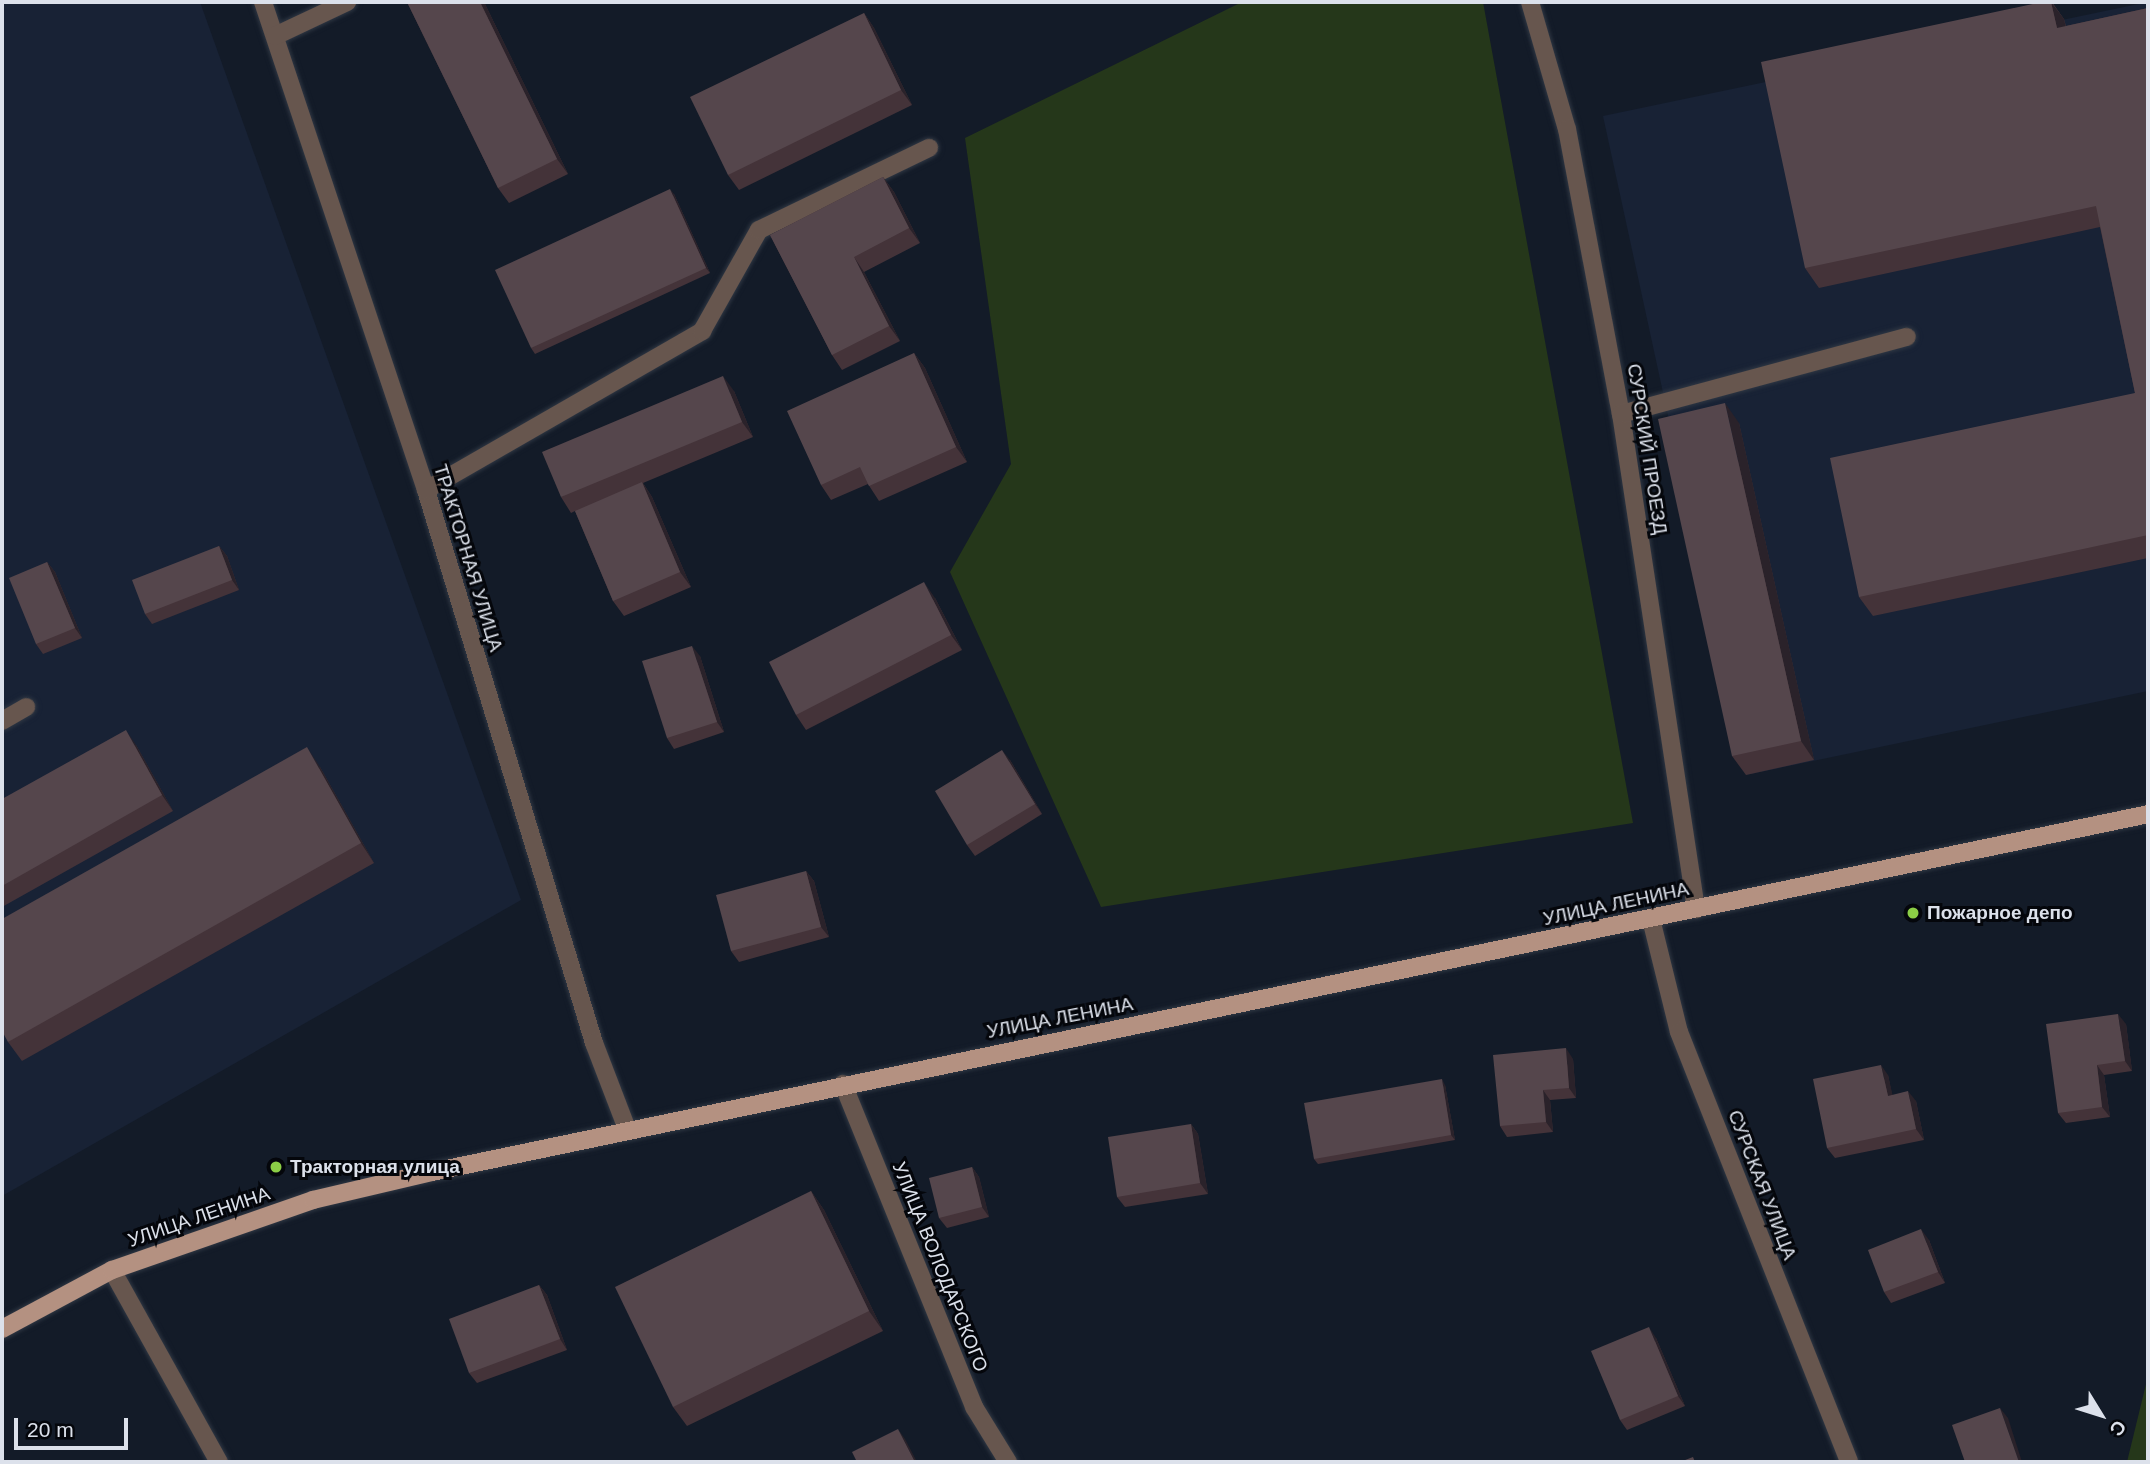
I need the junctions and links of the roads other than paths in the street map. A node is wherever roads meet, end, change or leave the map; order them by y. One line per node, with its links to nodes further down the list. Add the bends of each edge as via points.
1 (263, 2): 4 (street, ТРАКТОРНАЯ УЛИЦА)
2 (347, 2): 4 (street)
3 (1530, 2): 7 (street, СУРСКИЙ ПРОЕЗД, via 1567,129)
4 (275, 36): 8 (street, ТРАКТОРНАЯ УЛИЦА)
5 (929, 148): 8 (street, via 760,230 702,331)
6 (1907, 337): 7 (street)
7 (1621, 414): 12 (street, СУРСКИЙ ПРОЕЗД)
8 (426, 490): 15 (street, ТРАКТОРНАЯ УЛИЦА, via 594,1043)
9 (26, 707): 10 (street)
10 (2, 721)
11 (2148, 814): 12 (main road, УЛИЦА ЛЕНИНА)
12 (1696, 909): 13 (main road, УЛИЦА ЛЕНИНА)
13 (1651, 919): 14 (main road, УЛИЦА ЛЕНИНА); 20 (street, СУРСКАЯ УЛИЦА, via 1679,1032)
14 (843, 1084): 15 (main road, УЛИЦА ЛЕНИНА); 19 (street, УЛИЦА ВОЛОДАРСКОГО, via 974,1407)
15 (626, 1129): 16 (main road, УЛИЦА ЛЕНИНА, via 313,1200)
16 (112, 1270): 17 (main road, УЛИЦА ЛЕНИНА); 18 (street)
17 (2, 1329)
18 (219, 1462)
19 (1008, 1462)
20 (1849, 1462)

